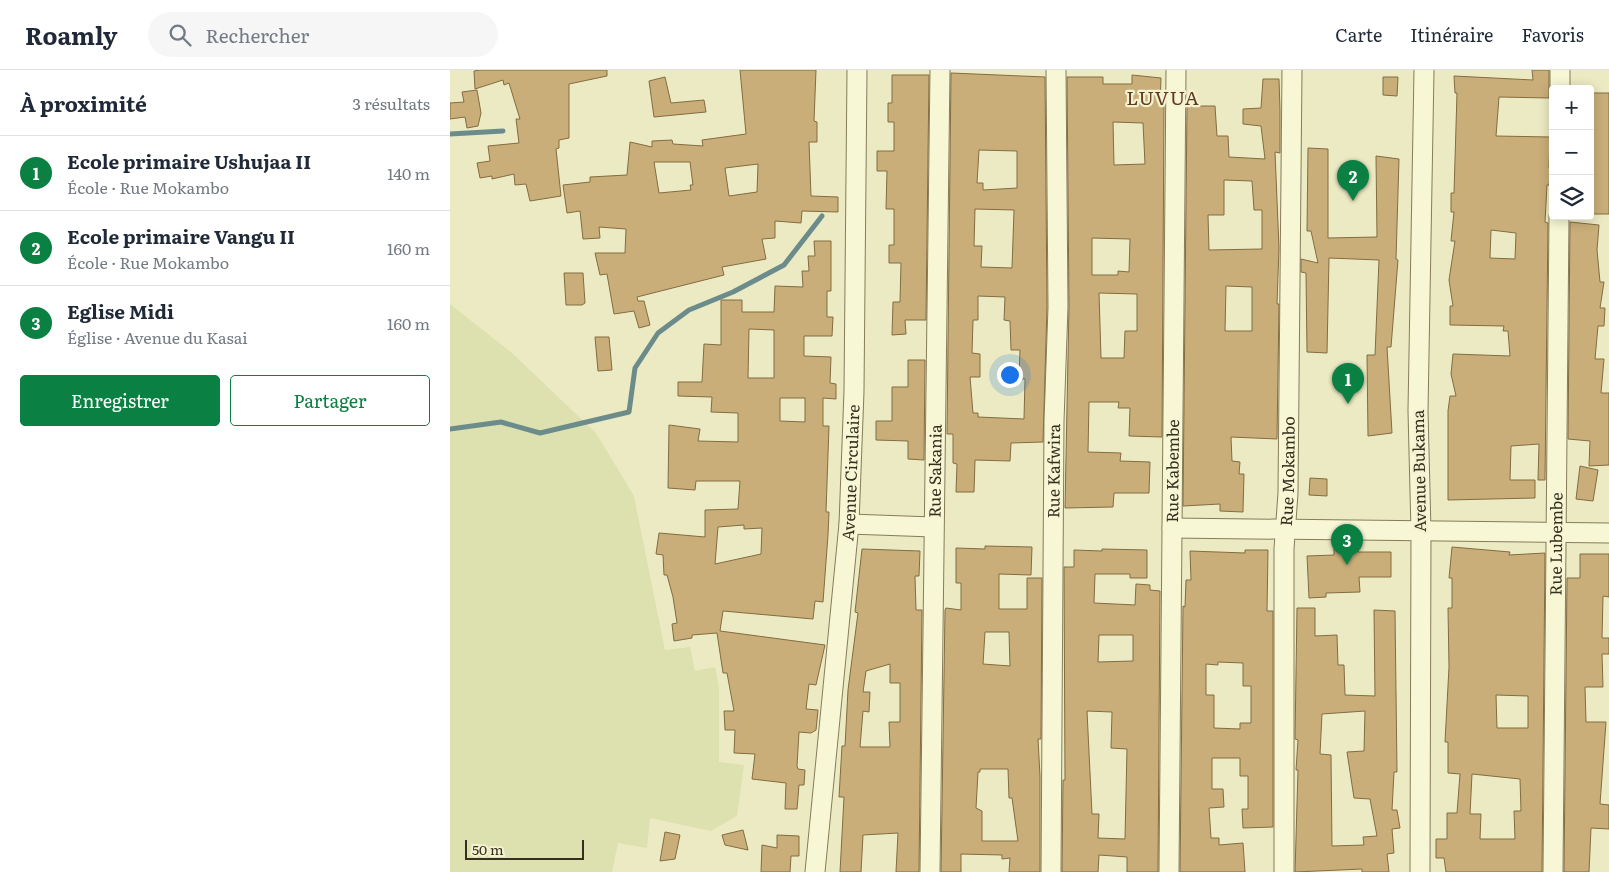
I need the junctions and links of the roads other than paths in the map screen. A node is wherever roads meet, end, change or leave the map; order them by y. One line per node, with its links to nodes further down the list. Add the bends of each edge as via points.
1 (857, 70): 10 (street, Avenue Circulaire, via 854,391)
2 (940, 70): 11 (street, Rue Sakania)
3 (1056, 70): 19 (street, Rue Kafwira, via 1058,307 1054,421)
4 (1176, 70): 12 (street, Rue Kabembe)
5 (1292, 70): 13 (street, Rue Mokambo)
6 (1424, 70): 14 (street, Avenue Bukama, via 1418,411)
7 (1560, 70): 8 (street)
8 (1560, 85)
9 (1559, 220): 15 (street, Rue Lubembe)
10 (849, 524): 11 (street); 17 (street, Avenue Circulaire)
11 (934, 527): 18 (street, Rue Sakania)
12 (1172, 528): 13 (street); 20 (street, Rue Kabembe)
13 (1285, 529): 14 (street); 21 (street, Rue Mokambo)
14 (1421, 531): 15 (street); 22 (street, Avenue Bukama)
15 (1557, 533): 16 (street); 23 (street, Rue Lubembe)
16 (1609, 533)
17 (815, 872)
18 (930, 872)
19 (1051, 872)
20 (1169, 872)
21 (1284, 872)
22 (1420, 872)
23 (1553, 872)

